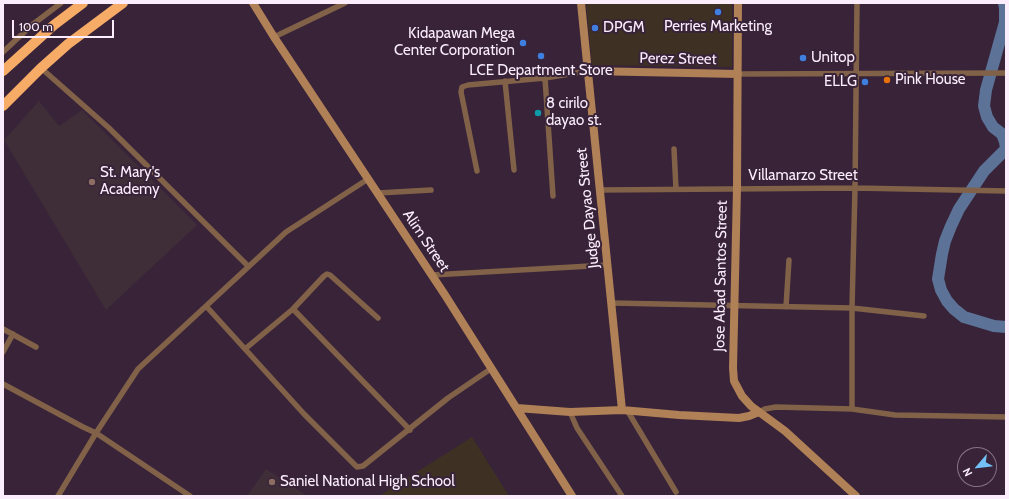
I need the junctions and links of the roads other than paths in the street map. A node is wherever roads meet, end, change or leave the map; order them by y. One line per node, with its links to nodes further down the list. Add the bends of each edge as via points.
1 (61, 3): 10 (street)
2 (83, 3): 12 (highway, via 54,25)
3 (122, 3): 11 (highway)
4 (254, 3): 9 (street, Alim Street)
5 (345, 3): 9 (street)
6 (581, 3): 13 (street, Judge Dayao Street)
7 (738, 3): 16 (street, Jose Abad Santos Street)
8 (857, 3): 14 (street)
9 (274, 37): 23 (street, Alim Street)
10 (3, 52)
11 (41, 68): 19 (highway); 34 (street, via 109,128)
12 (3, 71)
13 (588, 71): 16 (street, Perez Street); 17 (street, Perez Street); 28 (street, Judge Dayao Street)
14 (856, 73): 15 (street, Perez Street); 16 (street, Perez Street); 25 (street)
15 (1006, 73)
16 (738, 74): 24 (street, Jose Abad Santos Street)
17 (545, 78): 18 (street, Perez Street); 31 (street)
18 (505, 81): 21 (street); 22 (street, Perez Street, via 461,88)
19 (4, 104)
20 (674, 149): 26 (street)
21 (514, 170)
22 (477, 171)
23 (368, 179): 30 (street, Alim Street); 34 (street, via 286,232)
24 (737, 188): 25 (street, Villamarzo Street); 26 (street, Villamarzo Street); 38 (street, Jose Abad Santos Street)
25 (855, 188): 29 (street, Villamarzo Street); 40 (street)
26 (676, 189): 28 (street, Villamarzo Street)
27 (431, 190): 30 (street)
28 (600, 190): 33 (street, Judge Dayao Street)
29 (1006, 191)
30 (378, 193): 35 (street, Alim Street)
31 (553, 196)
32 (789, 260): 39 (street)
33 (608, 265): 35 (street); 36 (street, Judge Dayao Street)
34 (248, 266): 37 (street)
35 (432, 275): 49 (street, Alim Street)
36 (612, 303): 38 (street); 53 (street, Judge Dayao Street)
37 (206, 306): 47 (street); 58 (street, via 138,369)
38 (735, 306): 39 (street); 55 (street, Jose Abad Santos Street, via 734,381 742,396)
39 (786, 307): 40 (street)
40 (852, 308): 42 (street); 52 (street)
41 (293, 309): 43 (street, via 324,276 330,275); 47 (street); 57 (street)
42 (924, 316)
43 (378, 318)
44 (3, 329): 45 (street)
45 (13, 334): 46 (street); 48 (street)
46 (36, 347)
47 (245, 349): 57 (street, via 357,467 363,466)
48 (3, 352)
49 (492, 368): 51 (street, Alim Street); 57 (street, via 448,398)
50 (3, 384): 58 (street)
51 (517, 408): 54 (street); 62 (street, Alim Street)
52 (852, 409): 55 (street, via 776,407); 56 (street, via 895,415)
53 (624, 410): 54 (street); 55 (street, via 739,418); 59 (street)
54 (570, 412): 63 (street, via 580,432)
55 (759, 412): 64 (street, Jose Abad Santos Street, via 786,431)
56 (1006, 417)
57 (410, 430)
58 (96, 433): 60 (street); 61 (street)
59 (676, 492)
60 (58, 496)
61 (190, 496)
62 (572, 496)
63 (622, 496)
64 (856, 496)

